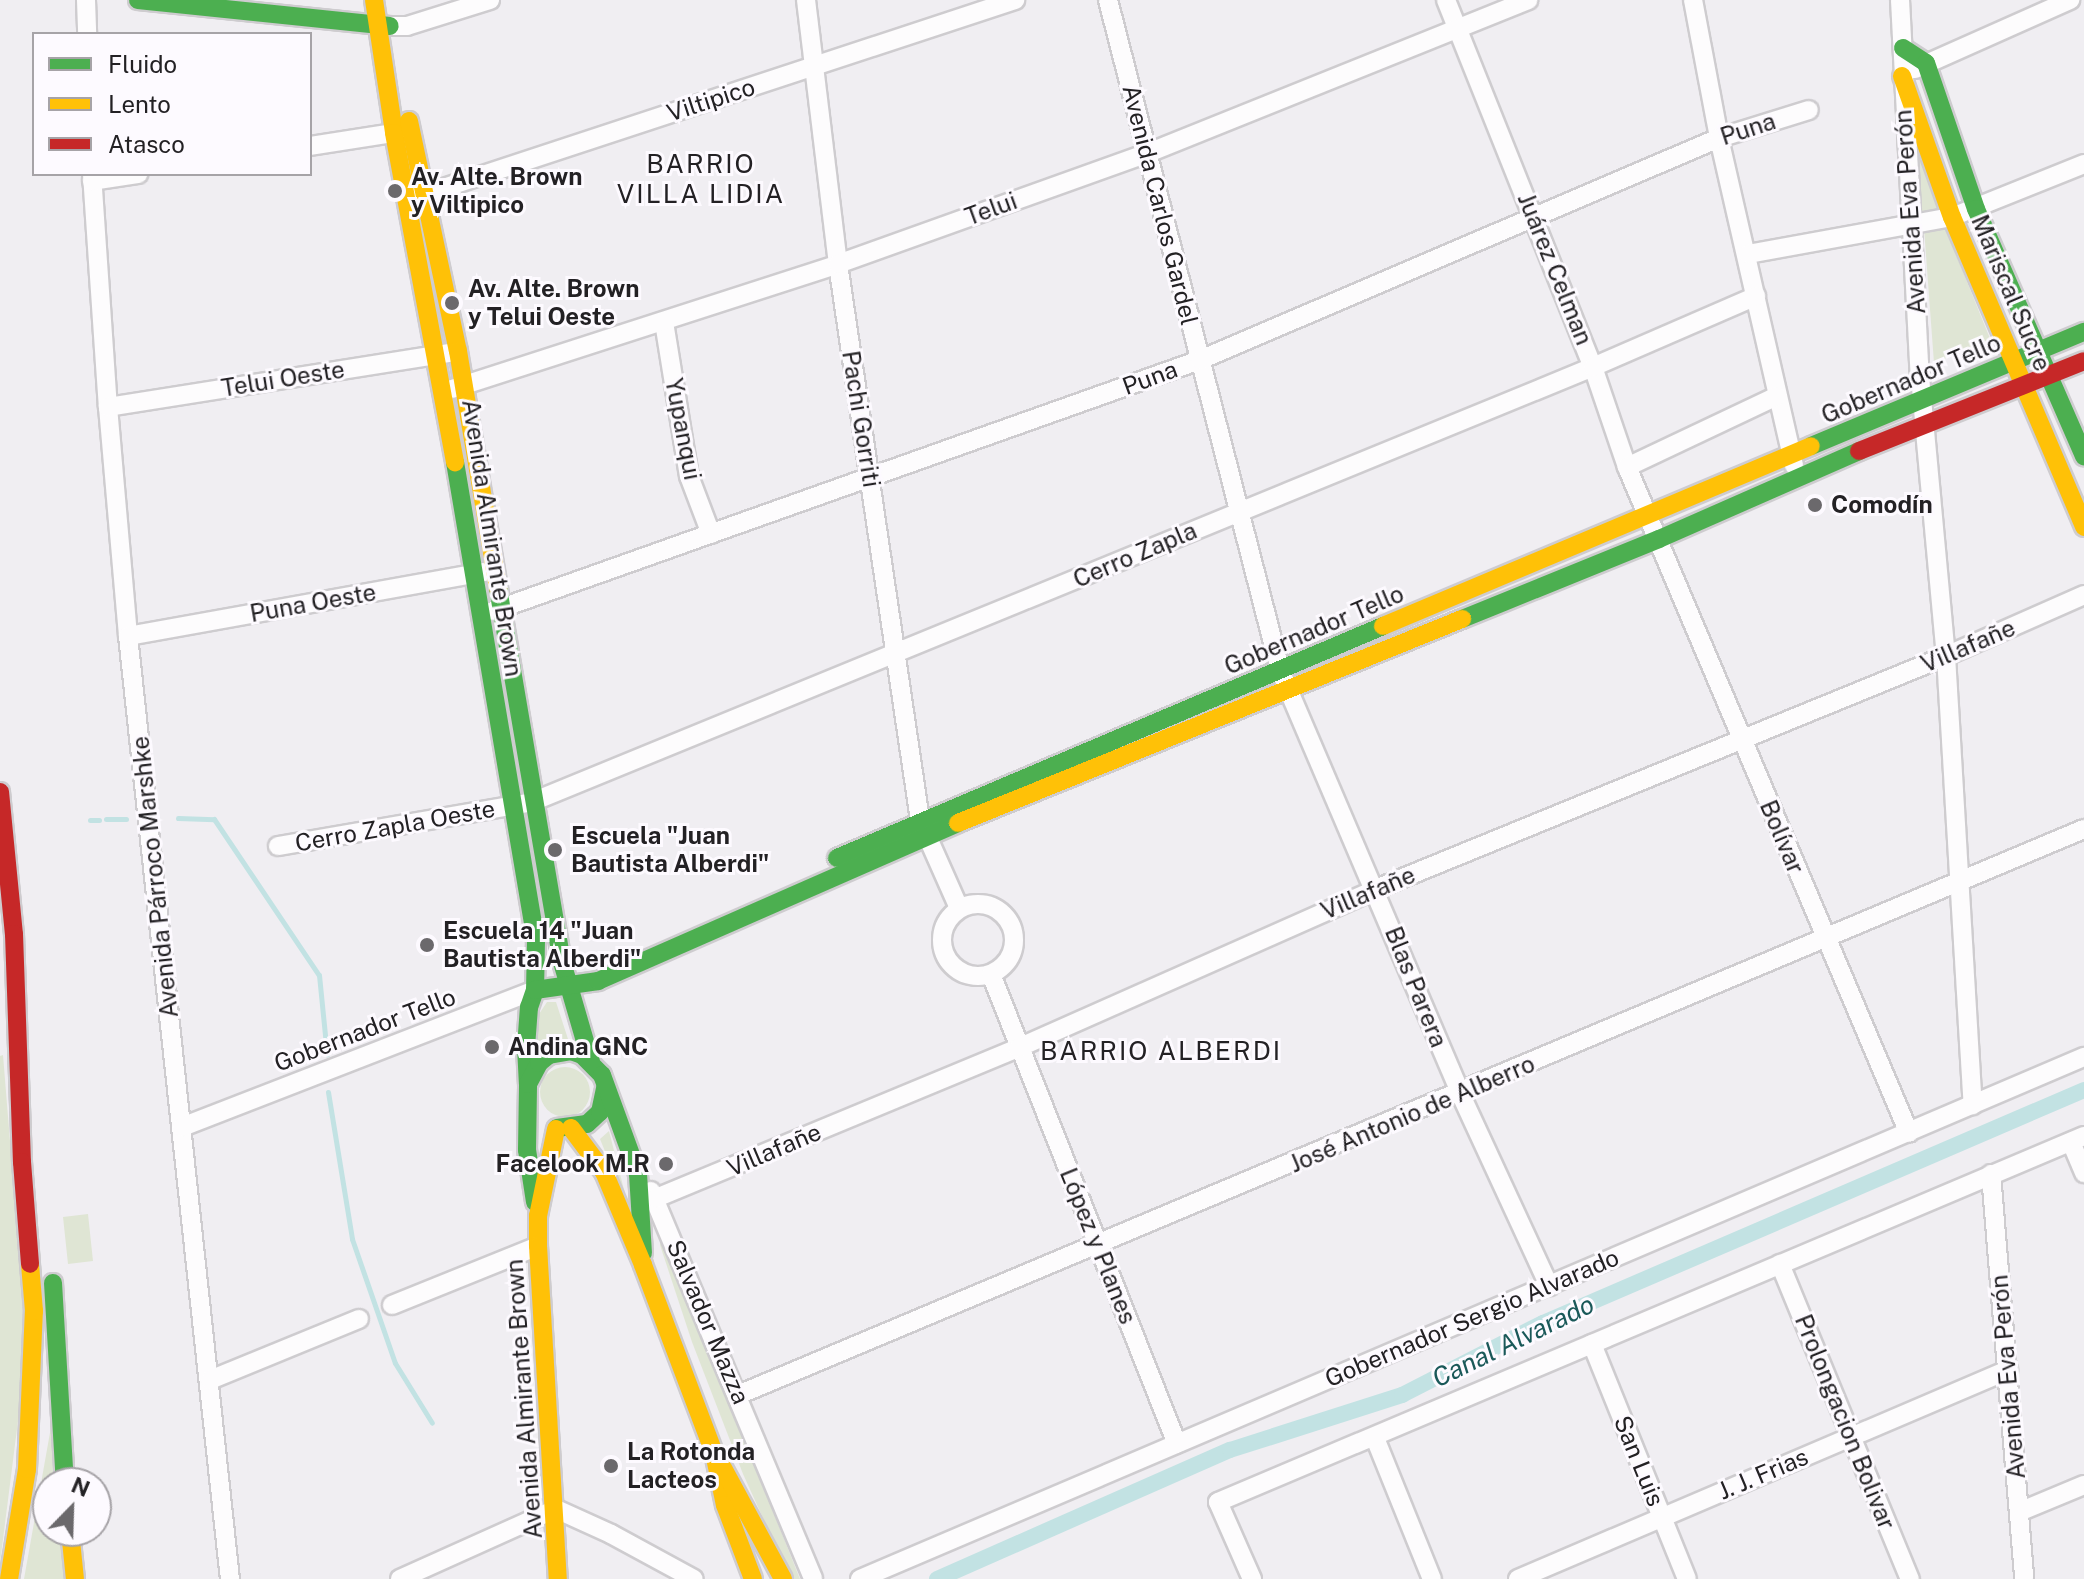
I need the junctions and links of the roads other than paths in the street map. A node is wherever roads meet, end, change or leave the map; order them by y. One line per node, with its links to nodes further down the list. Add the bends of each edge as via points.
1 (86, 0): 16 (street)
2 (138, 0): 14 (main road)
3 (374, 0): 14 (main road, Avenida Almirante Brown)
4 (390, 0): 14 (main road, Avenida Almirante Brown)
5 (490, 0): 14 (street, via 407,26)
6 (806, 0): 19 (street, Pachi Gorriti)
7 (1015, 0): 19 (street, Viltipico)
8 (1108, 0): 25 (street, Avenida Carlos Gardel)
9 (1446, 0): 15 (street, Juárez Celman)
10 (1528, 0): 15 (street, Telui)
11 (1693, 0): 23 (street)
12 (1900, 0): 17 (street, Avenida Eva Perón)
13 (2070, 0): 18 (street)
14 (384, 25): 22 (main road, Avenida Almirante Brown)
15 (1459, 28): 25 (street, Telui); 32 (street, Juárez Celman)
16 (87, 32)
17 (1903, 48): 18 (main road); 20 (street, Avenida Eva Perón)
18 (1926, 63): 20 (street); 30 (main road, Mariscal Sucre)
19 (816, 66): 29 (street, Viltipico); 35 (street, Pachi Gorriti)
20 (1902, 76): 31 (main road, Mariscal Sucre); 33 (street, Avenida Eva Perón)
21 (1809, 110): 23 (street, Puna)
22 (402, 131): 24 (street); 29 (main road, Avenida Almirante Brown)
23 (1719, 138): 32 (street, Puna); 34 (street)
24 (312, 146)
25 (1148, 153): 35 (street, Telui); 42 (street, Avenida Carlos Gardel)
26 (2084, 164): 30 (street)
27 (115, 176): 28 (street)
28 (92, 178): 52 (street, Avenida Párroco Marshke)
29 (415, 197): 39 (main road, Avenida Almirante Brown); 41 (main road, Avenida Almirante Brown)
30 (1976, 209): 31 (street); 40 (main road, Mariscal Sucre)
31 (1952, 217): 33 (street); 44 (main road, Mariscal Sucre)
32 (1535, 218): 42 (street, Puna); 45 (street, Juárez Celman)
33 (1911, 223): 34 (street); 51 (street, Avenida Eva Perón)
34 (1748, 254): 36 (street)
35 (838, 264): 37 (street, Telui); 58 (street, Pachi Gorriti)
36 (1756, 296): 45 (street, Cerro Zapla); 50 (street)
37 (664, 322): 47 (street, Telui); 62 (street, Yupanqui, via 689,476)
38 (2084, 332): 40 (main road, Gobernador Tello)
39 (458, 351): 41 (street, Telui Oeste); 47 (main road, Avenida Almirante Brown)
40 (2040, 351): 44 (main road, Gobernador Tello); 46 (main road, Mariscal Sucre)
41 (438, 355): 49 (main road, Avenida Almirante Brown); 52 (street, Telui Oeste)
42 (1200, 360): 58 (street, Puna); 59 (street, Avenida Carlos Gardel)
43 (2084, 361): 46 (main road, Gobernador Tello)
44 (2013, 362): 48 (main road, Mariscal Sucre); 51 (main road, Gobernador Tello)
45 (1593, 367): 56 (street, Juárez Celman); 59 (street, Cerro Zapla)
46 (2049, 376): 48 (main road, Gobernador Tello); 55 (main road, Mariscal Sucre)
47 (464, 386): 49 (street, Telui); 64 (main road, Avenida Almirante Brown)
48 (2025, 386): 53 (main road, Gobernador Tello); 61 (main road, Mariscal Sucre)
49 (444, 390): 65 (main road, Avenida Almirante Brown)
50 (1777, 396): 54 (street); 56 (street)
51 (1922, 401): 53 (street, Avenida Eva Perón); 54 (main road, Gobernador Tello)
52 (108, 407): 69 (street, Avenida Párroco Marshke)
53 (1925, 423): 57 (main road, Gobernador Tello); 71 (street, Avenida Eva Perón)
54 (1790, 456): 57 (street); 60 (main road, Gobernador Tello)
55 (2084, 456)
56 (1627, 467): 60 (street, Juárez Celman)
57 (1798, 476): 63 (main road, Gobernador Tello)
58 (871, 479): 62 (street, Puna); 70 (street, Pachi Gorriti)
59 (1240, 512): 70 (street, Cerro Zapla); 72 (street, Avenida Carlos Gardel)
60 (1649, 516): 63 (street, Juárez Celman); 72 (main road, Gobernador Tello)
61 (2084, 527)
62 (711, 534): 67 (street, Puna)
63 (1659, 539): 72 (main road, Gobernador Tello); 73 (street, Bolívar)
64 (497, 569): 65 (street, Puna Oeste); 67 (main road, Avenida Almirante Brown)
65 (472, 575): 68 (main road, Avenida Almirante Brown); 69 (street, Puna Oeste)
66 (2084, 595): 71 (street, Villafañe)
67 (504, 607): 68 (street, Puna); 75 (main road, Avenida Almirante Brown)
68 (479, 615): 76 (main road, Avenida Almirante Brown)
69 (128, 636): 95 (street, Avenida Párroco Marshke)
70 (896, 655): 75 (street, Cerro Zapla); 77 (street, Pachi Gorriti)
71 (1946, 656): 73 (street, Villafañe); 80 (street, Avenida Eva Perón)
72 (1284, 678): 77 (main road, Gobernador Tello); 81 (street, Blas Parera)
73 (1740, 740): 81 (street, Villafañe); 84 (street, Bolívar)
74 (0, 792): 83 (main road)
75 (532, 802): 76 (street, Cerro Zapla); 86 (main road, Avenida Almirante Brown)
76 (511, 806): 79 (street, Cerro Zapla Oeste); 87 (main road, Avenida Almirante Brown, via 536,940)
77 (923, 828): 82 (street, Pachi Gorriti); 86 (main road, Gobernador Tello, via 598,981)
78 (2084, 829): 80 (street, José Antonio de Alberro)
79 (278, 846)
80 (1957, 882): 84 (street, José Antonio de Alberro); 94 (street, Avenida Eva Perón)
81 (1376, 889): 88 (street, Villafañe); 93 (street, Blas Parera)
82 (959, 908): 85 (street, via 944,927 943,951 958,970); 85 (street, via 995,908 1012,926 1013,949)
83 (14, 934): 99 (main road); 127 (main road, via 22,1162 34,1311 27,1469)
84 (1826, 941): 93 (street, José Antonio de Alberro); 97 (street, Bolívar)
85 (991, 974): 88 (street, López y Planes)
86 (568, 984): 87 (main road, Gobernador Tello); 90 (main road, Avenida Almirante Brown)
87 (535, 990): 92 (main road, Avenida Almirante Brown, via 529,1007); 95 (street, Gobernador Tello)
88 (1018, 1048): 103 (street, Villafañe); 106 (street, López y Planes)
89 (2084, 1057): 94 (street, Gobernador Sergio Alvarado)
90 (591, 1062): 91 (main road); 92 (main road, via 560,1051 539,1063)
91 (605, 1088): 96 (main road, via 600,1112 587,1124); 101 (main road)
92 (527, 1090): 96 (main road, via 539,1118); 104 (main road, Avenida Almirante Brown, via 528,1161)
93 (1460, 1093): 106 (street, José Antonio de Alberro); 110 (street, Blas Parera)
94 (1973, 1105): 97 (street, Gobernador Sergio Alvarado)
95 (182, 1127): 115 (street, Avenida Párroco Marshke)
96 (563, 1128): 104 (main road); 108 (main road, via 604,1172)
97 (1909, 1133): 110 (street, Gobernador Sergio Alvarado)
98 (2078, 1139): 100 (street); 102 (street)
99 (42, 1167)
100 (2084, 1173)
101 (638, 1174): 103 (street, Salvador Mazza); 108 (main road)
102 (1991, 1174): 107 (street); 114 (street, Avenida Eva Perón)
103 (656, 1198): 116 (street, Salvador Mazza)
104 (538, 1216): 105 (main road, Avenida Almirante Brown)
105 (538, 1246): 111 (street); 123 (main road, Avenida Almirante Brown)
106 (1097, 1246): 116 (street, José Antonio de Alberro); 119 (street, López y Planes)
107 (1780, 1264): 113 (street); 117 (street, Prolongacion Bolivar)
108 (643, 1265): 120 (main road)
109 (51, 1269): 121 (main road)
110 (1549, 1286): 119 (street, Gobernador Sergio Alvarado)
111 (392, 1305)
112 (359, 1319): 115 (street)
113 (1592, 1344): 118 (street); 125 (street, San Luis)
114 (2008, 1370): 117 (street, J. J. Frias); 124 (street, Avenida Eva Perón)
115 (210, 1380): 129 (street, Avenida Párroco Marshke)
116 (738, 1395): 135 (street, Salvador Mazza)
117 (1851, 1437): 125 (street, J. J. Frias); 141 (street, Prolongacion Bolivar)
118 (1375, 1438): 137 (street, via 1218,1502); 138 (street)
119 (1177, 1444): 136 (street, Gobernador Sergio Alvarado)
120 (714, 1453): 133 (main road, via 725,1505); 134 (main road)
121 (64, 1467)
122 (2084, 1485): 124 (street)
123 (556, 1509): 130 (street); 131 (main road, Avenida Almirante Brown); 132 (street)
124 (2019, 1512): 142 (street, Avenida Eva Perón)
125 (1662, 1517): 139 (street, J. J. Frias); 140 (street, San Luis)
126 (72, 1547): 128 (main road)
127 (9, 1579)
128 (75, 1579)
129 (230, 1579)
130 (400, 1579)
131 (558, 1579)
132 (694, 1579)
133 (753, 1579)
134 (783, 1579)
135 (813, 1579)
136 (860, 1579)
137 (1252, 1579)
138 (1432, 1579)
139 (1518, 1579)
140 (1687, 1579)
141 (1910, 1579)
142 (2024, 1579)

